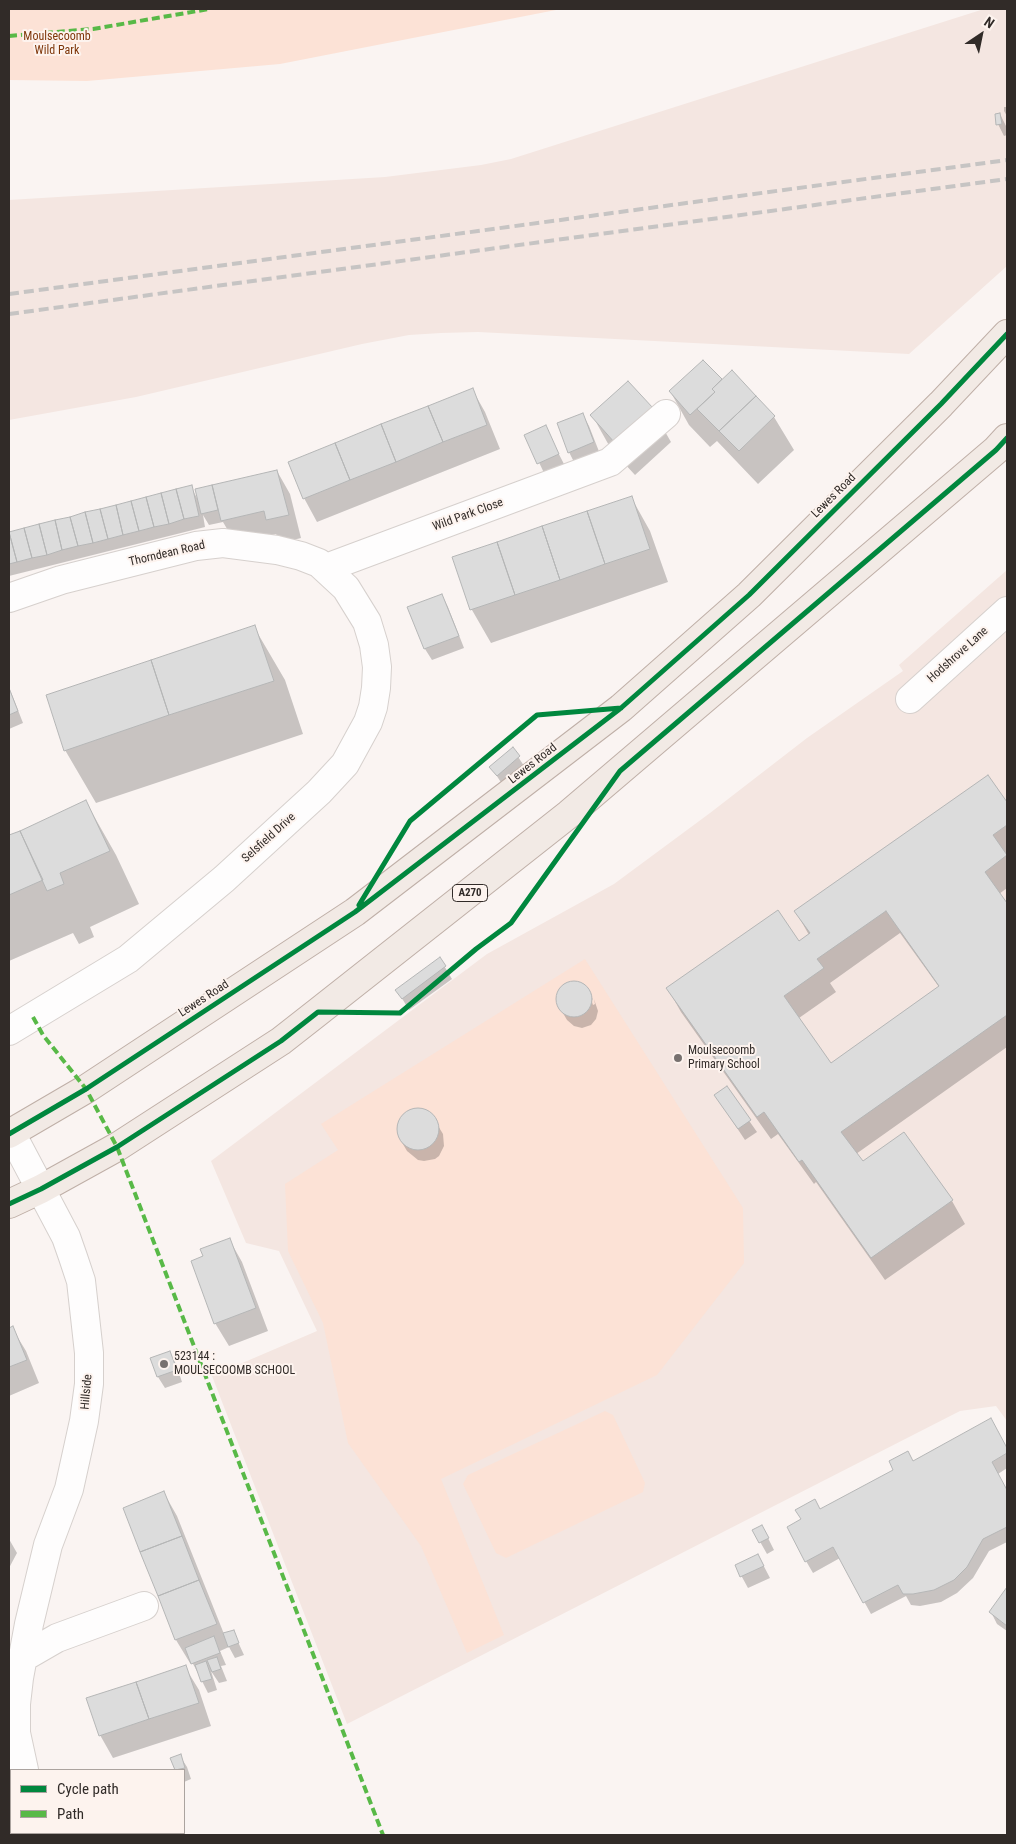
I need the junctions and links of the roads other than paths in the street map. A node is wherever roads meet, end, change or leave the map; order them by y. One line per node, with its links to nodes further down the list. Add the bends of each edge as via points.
1 (1007, 334): 9 (main road, Lewes Road, via 982,363 749,595 621,708 355,912 86,1089)
2 (666, 414): 4 (street, Wild Park Close, via 610,462)
3 (1007, 438): 10 (main road, A270, via 569,814 281,1041 117,1147)
4 (326, 568): 5 (street, Thorndean Road, via 314,560 277,550 223,543 140,559); 8 (street, Selsfield Drive, via 346,588 367,622 377,667 373,707 345,764 320,792 224,879 128,959)
5 (9, 598)
6 (1007, 611): 7 (street, Hodshrove Lane)
7 (910, 699)
8 (9, 1031)
9 (10, 1134): 10 (street, Hillside)
10 (40, 1189): 11 (main road, A270); 13 (street, Hillside, via 66,1237 81,1281 89,1384 69,1489 48,1545)
11 (9, 1204)
12 (144, 1606): 13 (street, via 57,1638)
13 (16, 1662): 14 (street, Hillside, via 16,1733)
14 (24, 1769)

